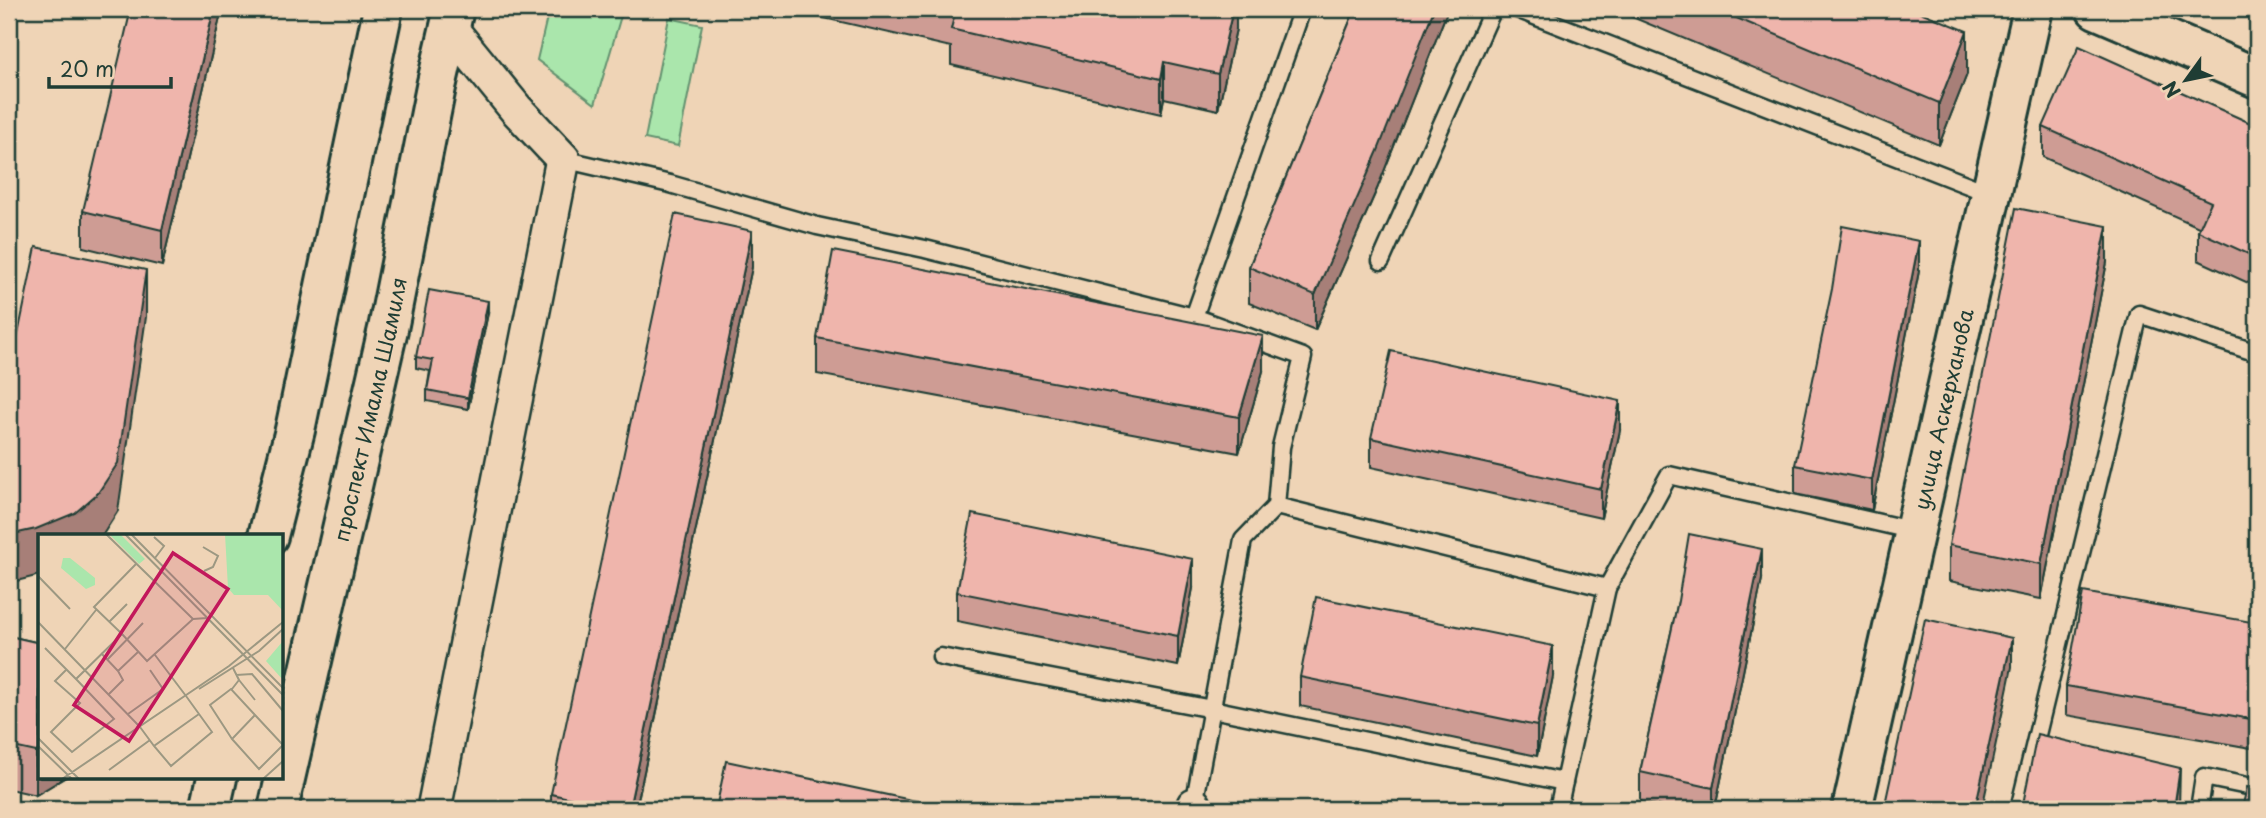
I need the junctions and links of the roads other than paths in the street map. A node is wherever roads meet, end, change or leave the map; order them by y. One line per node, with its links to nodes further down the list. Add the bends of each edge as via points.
1 (383, 9): 16 (main road, via 295,430)
2 (1302, 9): 12 (lane)
3 (1493, 9): 11 (lane)
4 (1517, 9): 10 (lane)
5 (2033, 9): 10 (main road, улица Аскерханова)
6 (2096, 9): 8 (main road)
7 (452, 18): 9 (street, via 516,109); 25 (main road, проспект Имама Шамиля, via 388,329)
8 (2257, 78)
9 (563, 159): 12 (lane); 26 (street)
10 (1991, 194): 15 (main road, улица Аскерханова)
11 (1381, 261)
12 (1194, 317): 14 (lane, via 1303,358 1281,447)
13 (2257, 353): 29 (lane, via 2139,314)
14 (1276, 506): 17 (lane); 19 (lane, via 1243,540)
15 (1915, 531): 17 (lane, via 1669,475); 28 (main road, улица Аскерханова)
16 (269, 534)
17 (1607, 588): 21 (lane)
18 (941, 657): 19 (lane)
19 (1212, 709): 21 (lane); 23 (lane)
20 (217, 780): 24 (main road)
21 (1564, 782): 27 (lane)
22 (2257, 788): 30 (lane, via 2204,777)
23 (1199, 808)
24 (210, 809)
25 (278, 809)
26 (434, 809)
27 (1558, 809)
28 (1852, 809)
29 (2019, 809)
30 (2199, 809)

